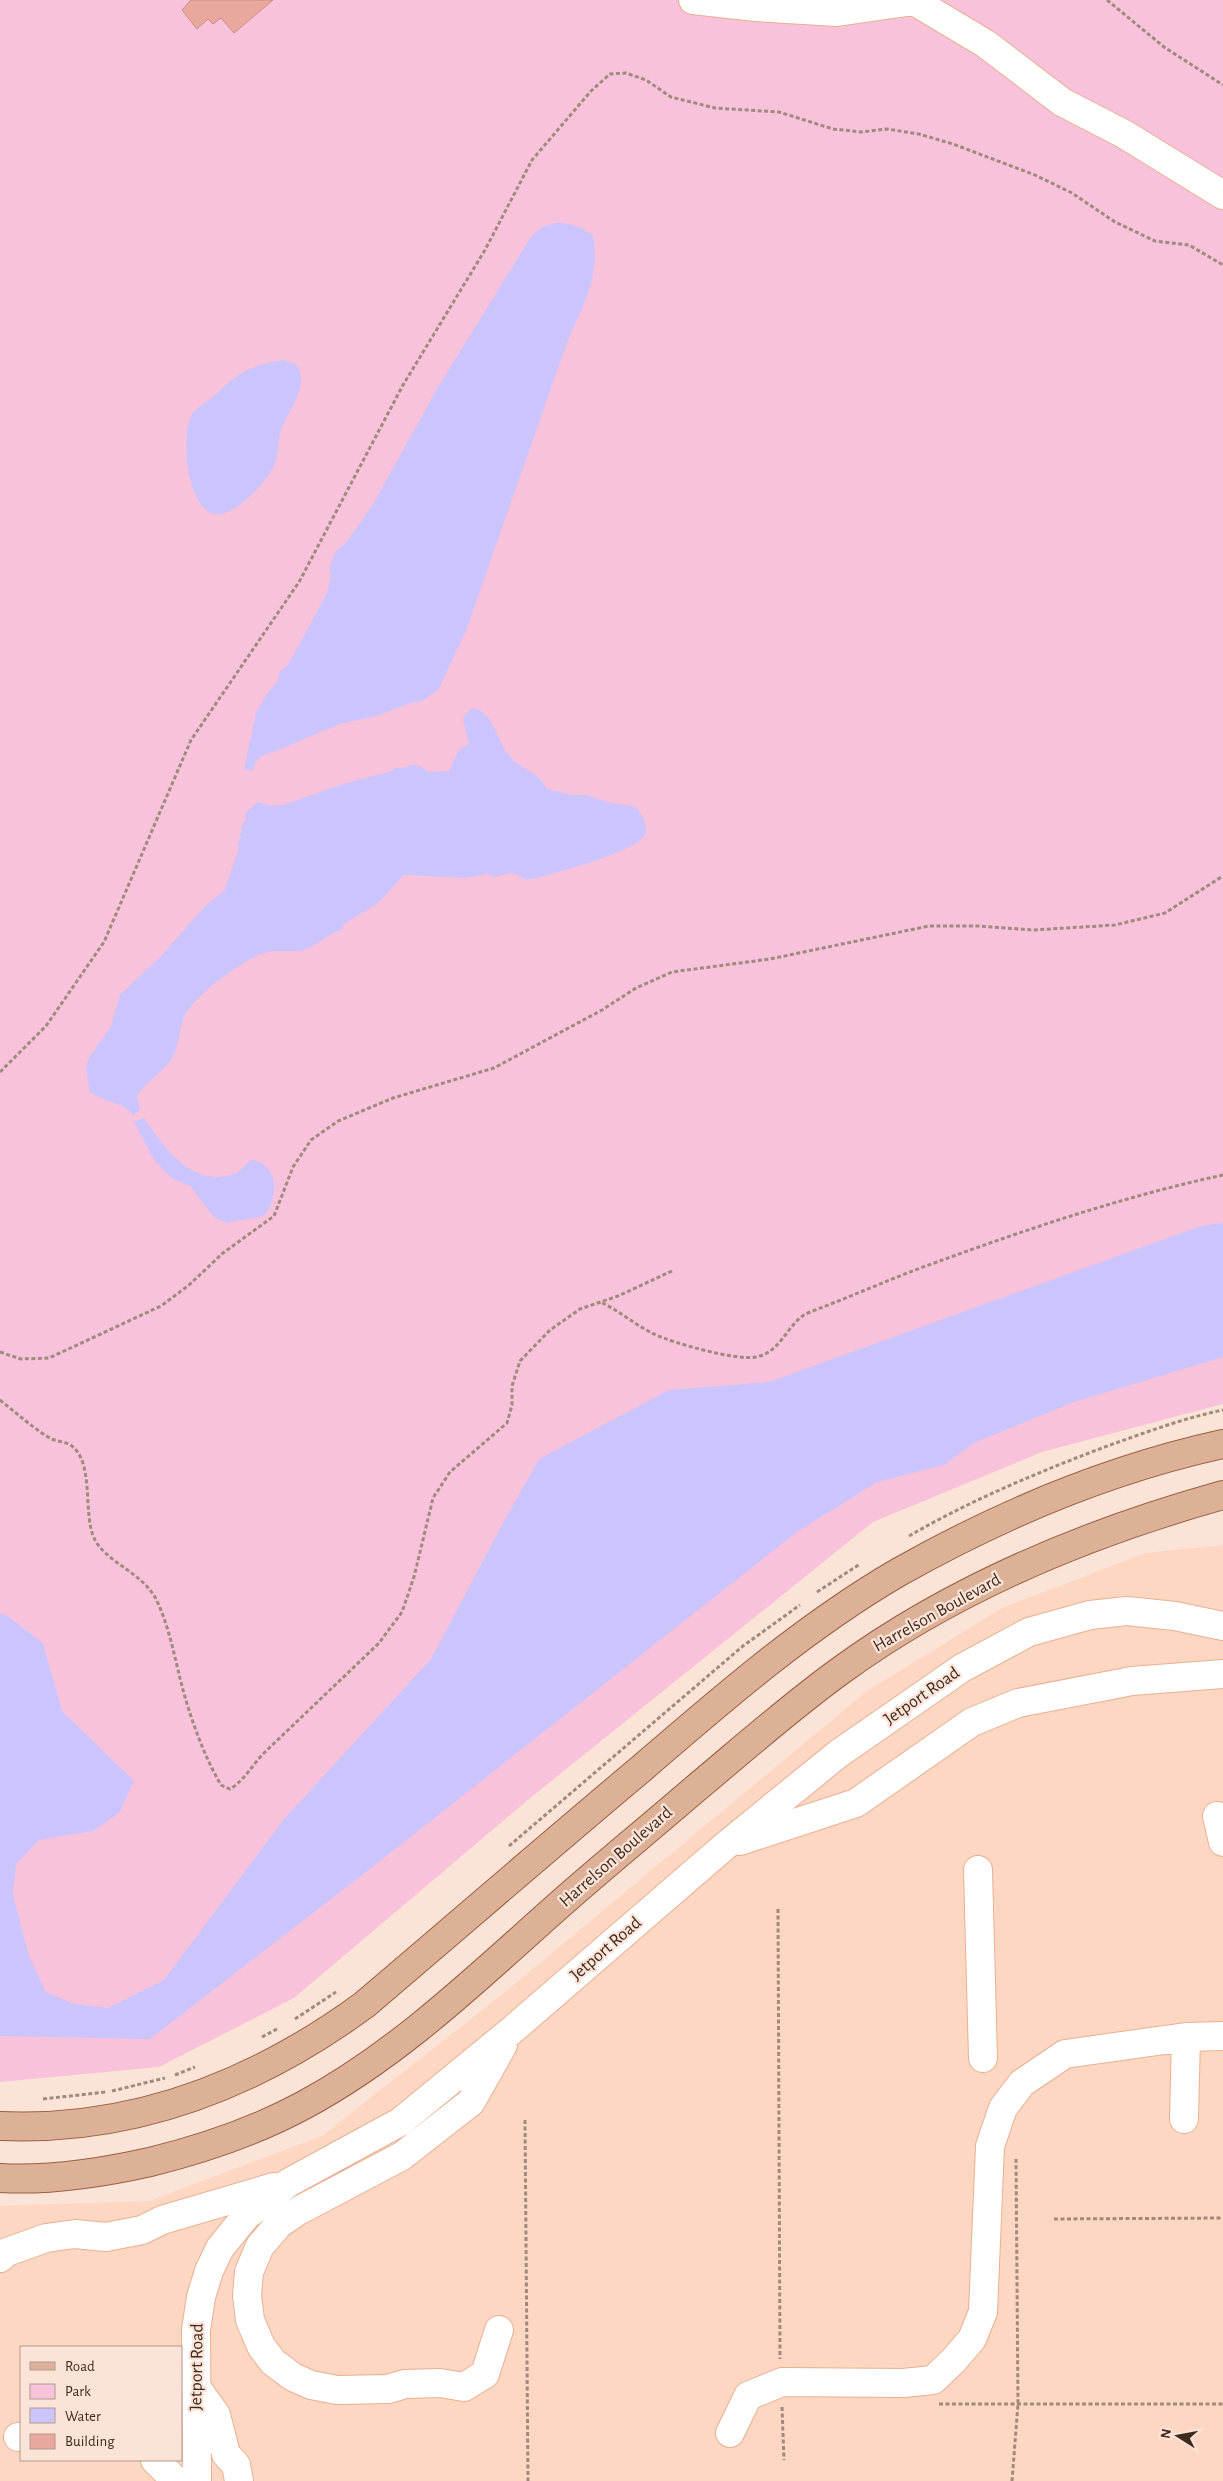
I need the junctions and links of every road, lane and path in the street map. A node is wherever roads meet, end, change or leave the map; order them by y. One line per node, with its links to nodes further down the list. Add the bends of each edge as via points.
1 (693, 0): 4 (street, via 837,12 914,1 986,44 1062,102 1124,134)
2 (1107, 0): 3 (path, via 1164,47)
3 (1223, 85)
4 (1223, 195)
5 (1223, 265): 7 (path, via 1190,245 1154,241 1035,175 952,144 888,129 862,132 833,129 780,112 716,108 671,98 646,80 626,73 610,74 532,160 484,250 403,384 300,582 191,740 104,942 46,1026)
6 (1223, 876): 11 (path, via 1165,912 1115,925 1033,930 929,926 770,959 672,972 636,988 494,1068 393,1098 338,1121 311,1140 293,1167 274,1216 223,1253 161,1306 49,1358 21,1359)
7 (0, 1072)
8 (1223, 1175): 10 (path, via 1179,1184 1070,1217 893,1279 807,1313 769,1353 755,1358 712,1352 655,1334)
9 (672, 1271): 10 (path)
10 (601, 1302): 12 (path, via 580,1309 550,1330 520,1360 512,1386 512,1405 507,1423 450,1472 433,1498 402,1612 379,1643 249,1768 240,1783 230,1789 221,1785 209,1764 184,1692 171,1640 149,1586 94,1539 81,1460 73,1446 50,1438)
11 (0, 1352)
12 (0, 1400)
13 (1223, 1444): 28 (main road, via 1117,1474 1044,1500 972,1533 897,1574 798,1639 364,2005 294,2051 210,2092 150,2111 85,2123)
14 (1223, 1495): 30 (main road, Harrelson Boulevard, via 1136,1520 1070,1545 955,1600 872,1648 785,1713 445,2006 376,2060 304,2105 232,2138 155,2160 46,2178)
15 (1223, 1626): 19 (street, Jetport Road, via 1175,1616 1127,1612 1090,1614 1029,1632 962,1668 838,1754)
16 (1223, 1674): 19 (street, via 1132,1680 1018,1703 972,1722 856,1803)
17 (1217, 1816): 18 (street)
18 (1223, 1842)
19 (725, 1846): 22 (street, Jetport Road)
20 (978, 1870): 25 (street)
21 (778, 1909): 36 (path)
22 (511, 2031): 31 (street, Jetport Road, via 400,2122); 35 (street, via 471,2102 402,2156 279,2224 260,2246 249,2272 247,2295 250,2320 261,2346 273,2362 311,2385 337,2390 440,2383 464,2387 485,2374)
23 (1223, 2036): 24 (street)
24 (1186, 2037): 26 (street); 36 (street, via 1065,2054 1022,2083 1003,2108 990,2146 983,2312 972,2339 933,2380)
25 (983, 2058)
26 (1184, 2119)
27 (525, 2120): 48 (path)
28 (0, 2126)
29 (1016, 2158): 39 (path)
30 (0, 2178)
31 (288, 2183): 34 (street, via 162,2220 142,2230 106,2236 75,2234 46,2238 7,2252); 37 (street, Jetport Road, via 246,2216 220,2248 208,2271 200,2297 196,2330)
32 (1223, 2218): 33 (path)
33 (1054, 2219)
34 (0, 2258)
35 (500, 2330)
36 (780, 2383): 41 (street, via 748,2396); 43 (path)
37 (196, 2387): 42 (street, via 216,2415); 45 (street, Jetport Road)
38 (929, 2404): 39 (path)
39 (1018, 2404): 40 (path); 49 (path)
40 (1223, 2404)
41 (730, 2433)
42 (226, 2454): 46 (street, via 222,2469); 47 (street, via 236,2465)
43 (784, 2460)
44 (157, 2461): 45 (street)
45 (192, 2481)
46 (225, 2481)
47 (239, 2481)
48 (528, 2481)
49 (1012, 2481)

